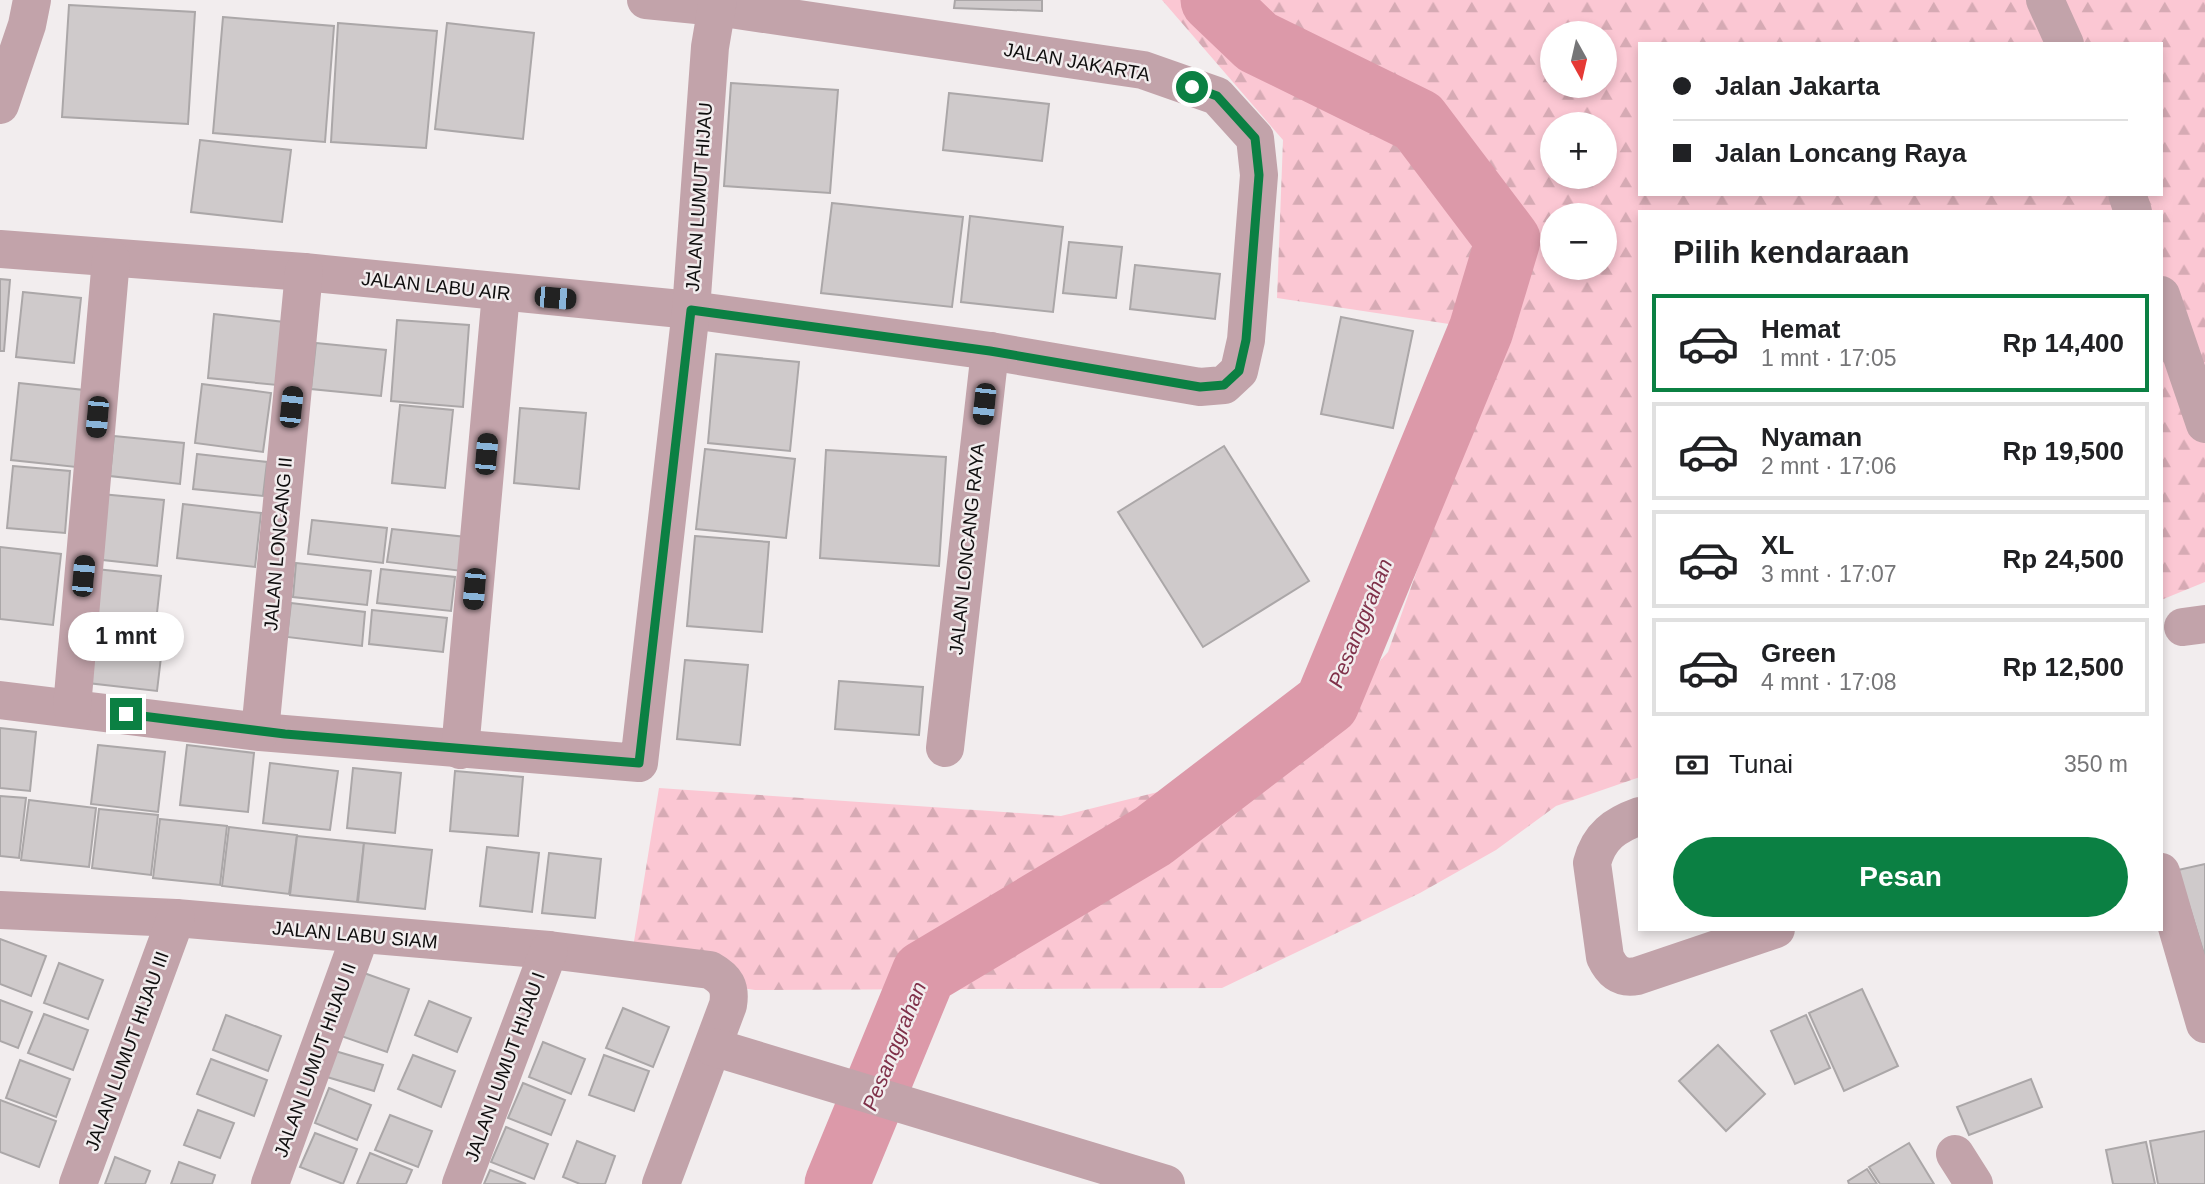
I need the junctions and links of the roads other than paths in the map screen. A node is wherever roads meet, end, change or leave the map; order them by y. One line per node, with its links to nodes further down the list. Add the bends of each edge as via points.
1 (32, 0): 6 (street)
2 (646, 0): 4 (street, JALAN JAKARTA)
3 (2045, 0): 5 (street)
4 (718, 4): 12 (street, JALAN LUMUT HIJAU, via 710,47); 14 (street, JALAN JAKARTA, via 1143,70 1217,96 1255,138 1259,175 1246,340)
5 (2064, 42)
6 (0, 105)
7 (0, 249): 8 (street, JALAN LABU AIR)
8 (111, 259): 9 (street, JALAN LABU AIR); 17 (street)
9 (304, 272): 10 (street, JALAN LABU AIR); 18 (street, JALAN LONCANG II)
10 (501, 293): 12 (street, JALAN LABU AIR); 20 (street)
11 (2163, 301): 15 (street)
12 (691, 310): 13 (street, JALAN LABU AIR); 20 (street, JALAN LUMUT HIJAU, via 639,763)
13 (990, 351): 14 (street, JALAN LABU AIR, via 1200,387 1224,385); 19 (street, JALAN LONCANG RAYA)
14 (1239, 371)
15 (2205, 424)
16 (0, 701): 17 (street)
17 (72, 707): 18 (street)
18 (260, 732): 20 (street)
19 (945, 748)
20 (460, 750)
21 (1638, 817): 25 (street, via 1605,835 1592,863 1605,957 1611,970 1627,978 1637,976)
22 (2163, 879): 28 (street)
23 (0, 910): 24 (street, JALAN LABU SIAM)
24 (176, 918): 26 (street, JALAN LABU SIAM); 30 (street, JALAN LUMUT HIJAU III)
25 (1770, 931)
26 (360, 936): 27 (street, JALAN LABU SIAM); 31 (street, JALAN LUMUT HIJAU II)
27 (548, 950): 29 (street, JALAN LABU SIAM, via 710,970 726,981 729,996); 32 (street, JALAN LUMUT HIJAU I)
28 (2205, 1024)
29 (713, 1047): 33 (street); 34 (street)
30 (78, 1184)
31 (270, 1184)
32 (461, 1184)
33 (661, 1184)
34 (1166, 1184)

